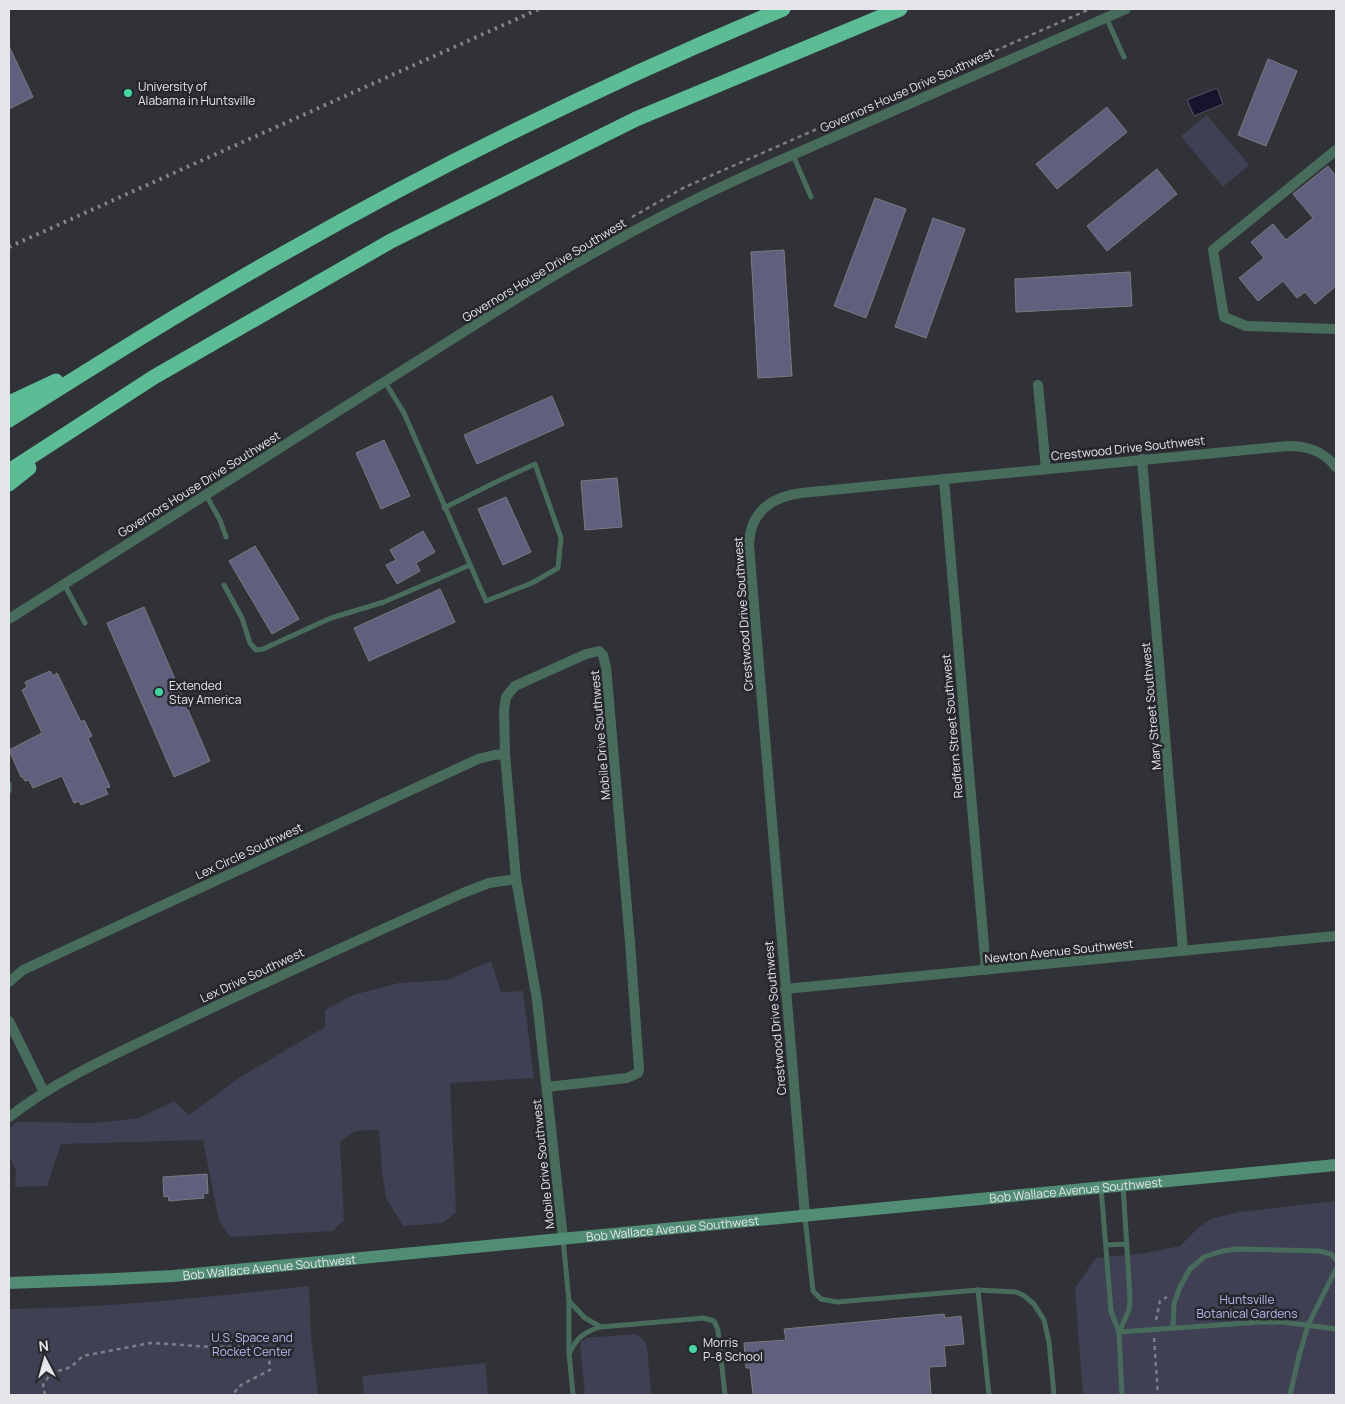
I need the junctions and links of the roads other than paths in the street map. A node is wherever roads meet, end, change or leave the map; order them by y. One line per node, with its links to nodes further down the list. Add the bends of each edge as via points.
1 (783, 9): 10 (highway, via 644,69 483,146 296,246)
2 (900, 9): 15 (highway, via 636,119 391,241 154,377)
3 (1126, 9): 4 (street, Governors House Drive Southwest)
4 (1106, 17): 5 (lane); 7 (street, Governors House Drive Southwest)
5 (1124, 57)
6 (1336, 150): 9 (street, via 1213,250 1224,318 1246,326)
7 (792, 155): 8 (lane); 11 (street, Governors House Drive Southwest, via 708,192 598,250)
8 (811, 197)
9 (1336, 329)
10 (112, 355): 13 (highway); 14 (highway)
11 (385, 382): 22 (street, Governors House Drive Southwest); 23 (lane, via 404,413)
12 (1038, 385): 18 (street)
13 (9, 403)
14 (9, 420)
15 (74, 430): 19 (highway); 21 (highway)
16 (1142, 459): 17 (street, Crestwood Drive Southwest, via 1298,446 1314,449); 18 (street, Crestwood Drive Southwest); 35 (street, Mary Street Southwest)
17 (1336, 467)
18 (1046, 469): 20 (street, Crestwood Drive Southwest)
19 (9, 471)
20 (944, 480): 36 (street, Redfern Street Southwest); 38 (street, Crestwood Drive Southwest, via 792,494 766,506 751,528 749,545)
21 (9, 484)
22 (206, 495): 24 (lane); 26 (street, Governors House Drive Southwest)
23 (444, 508): 25 (lane); 25 (lane, via 535,464 561,538 558,568 486,601)
24 (226, 536)
25 (470, 564): 27 (lane, via 384,602 331,618 263,650 256,650 250,643 242,618)
26 (64, 584): 28 (street, Governors House Drive Southwest); 29 (lane)
27 (224, 585)
28 (9, 619)
29 (85, 623)
30 (505, 754): 33 (street, Mobile Drive Southwest); 37 (street, Lex Circle Southwest, via 478,759 23,970); 40 (street, Mobile Drive Southwest, via 504,703 509,690 599,651 606,667 639,1068 638,1073 627,1078)
31 (9, 784): 32 (lane)
32 (9, 791)
33 (516, 878): 40 (street, Mobile Drive Southwest, via 533,972); 41 (street, Lex Drive Southwest, via 463,892 297,967)
34 (1336, 936): 35 (street, Newton Avenue Southwest)
35 (1183, 951): 36 (street, Newton Avenue Southwest)
36 (986, 970): 38 (street, Newton Avenue Southwest)
37 (9, 982)
38 (785, 990): 46 (street, Crestwood Drive Southwest)
39 (9, 1021): 41 (street)
40 (547, 1087): 47 (street, Mobile Drive Southwest)
41 (44, 1092): 42 (street, Lex Drive Southwest)
42 (9, 1117)
43 (1336, 1165): 44 (main road, Bob Wallace Avenue Southwest)
44 (1123, 1184): 45 (main road, Bob Wallace Avenue Southwest); 48 (lane)
45 (1101, 1186): 46 (main road, Bob Wallace Avenue Southwest); 49 (lane)
46 (805, 1216): 47 (main road, Bob Wallace Avenue Southwest); 53 (lane, via 811,1285 821,1299 851,1302)
47 (563, 1238): 52 (main road, Bob Wallace Avenue Southwest, via 173,1276); 54 (lane)
48 (1127, 1244): 49 (lane); 59 (lane, via 1129,1310)
49 (1106, 1245): 59 (lane, via 1111,1311)
50 (1336, 1260): 57 (lane, via 1331,1254 1319,1251 1236,1249 1204,1257 1184,1276 1175,1299)
51 (1336, 1269): 55 (lane)
52 (9, 1283)
53 (978, 1290): 63 (lane); 64 (lane, via 1016,1292 1028,1298 1040,1311 1047,1330)
54 (569, 1301): 56 (lane, via 585,1318); 60 (lane)
55 (1308, 1325): 57 (lane, via 1261,1322); 58 (lane); 66 (lane)
56 (601, 1327): 60 (lane, via 577,1338); 62 (lane, via 704,1318 714,1321 718,1330)
57 (1173, 1327): 59 (lane)
58 (1336, 1329)
59 (1120, 1332): 65 (lane)
60 (569, 1353): 61 (lane)
61 (573, 1395)
62 (725, 1395)
63 (989, 1395)
64 (1054, 1395)
65 (1122, 1395)
66 (1290, 1395)

